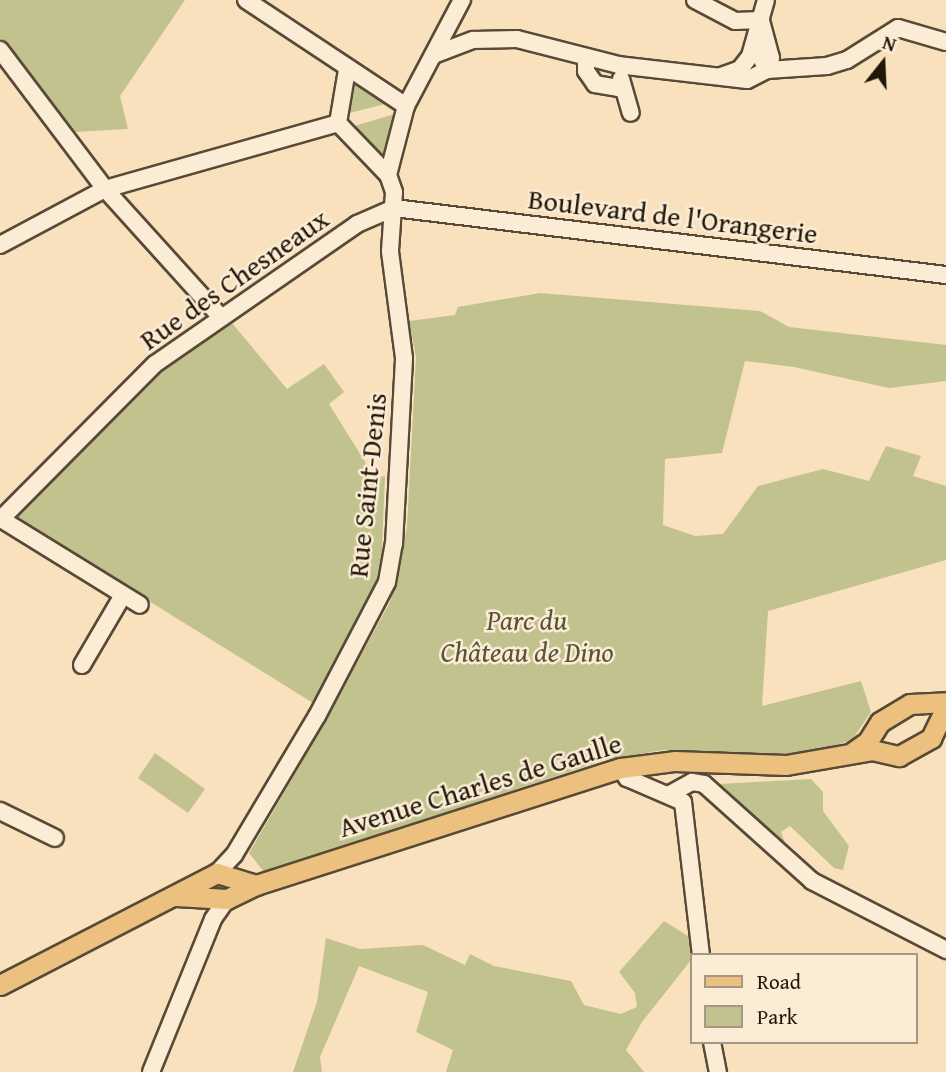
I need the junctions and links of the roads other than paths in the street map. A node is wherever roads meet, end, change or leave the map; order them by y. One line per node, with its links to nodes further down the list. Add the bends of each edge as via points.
1 (246, 0): 12 (street)
2 (462, 0): 9 (street)
3 (695, 0): 5 (street, via 735,21)
4 (766, 0): 5 (street)
5 (761, 20): 7 (street); 13 (street, via 771,58)
6 (946, 42): 13 (street, via 898,28 848,60)
7 (754, 44): 13 (street); 14 (street, via 740,69)
8 (0, 50): 20 (street)
9 (436, 54): 10 (street, via 473,40 503,38 531,41); 16 (street)
10 (586, 58): 11 (street); 15 (street, via 586,71 594,84 608,89)
11 (618, 65): 14 (street); 15 (street)
12 (346, 70): 16 (street); 18 (street)
13 (767, 70): 14 (street, via 747,80)
14 (715, 78)
15 (622, 83): 17 (street)
16 (406, 106): 19 (street)
17 (631, 113)
18 (338, 123): 19 (street); 20 (street)
19 (388, 175): 21 (street)
20 (105, 189): 22 (street); 24 (street)
21 (394, 208): 23 (street, Boulevard de l'Orangerie); 24 (street, Rue des Chesneaux, via 357,224); 37 (street, Rue Saint-Denis, via 390,251 404,358 394,544 387,582 317,716 234,855)
22 (0, 245)
23 (946, 275)
24 (219, 315): 25 (street, Rue des Chesneaux, via 155,364)
25 (0, 520): 26 (street)
26 (123, 595): 27 (street); 28 (street)
27 (140, 605)
28 (82, 665)
29 (939, 708): 30 (main road, Avenue Charles de Gaulle, via 910,704); 31 (main road, Avenue Charles de Gaulle, via 931,738 904,754)
30 (877, 726): 31 (main road, via 874,739); 32 (main road, Avenue Charles de Gaulle, via 864,746)
31 (882, 753): 32 (main road, Avenue Charles de Gaulle)
32 (849, 754): 33 (main road, Avenue Charles de Gaulle, via 786,765 674,761)
33 (621, 768): 34 (street, via 627,778); 37 (main road, Avenue Charles de Gaulle, via 256,886)
34 (670, 794): 38 (street, via 692,782 704,784 812,881); 39 (street, via 682,803)
35 (0, 811): 36 (street)
36 (55, 838)
37 (223, 887): 40 (main road, via 176,896); 42 (street, Rue Saint-Denis)
38 (946, 950)
39 (701, 953)
40 (0, 985)
41 (712, 1044): 43 (street)
42 (151, 1072)
43 (718, 1072)

